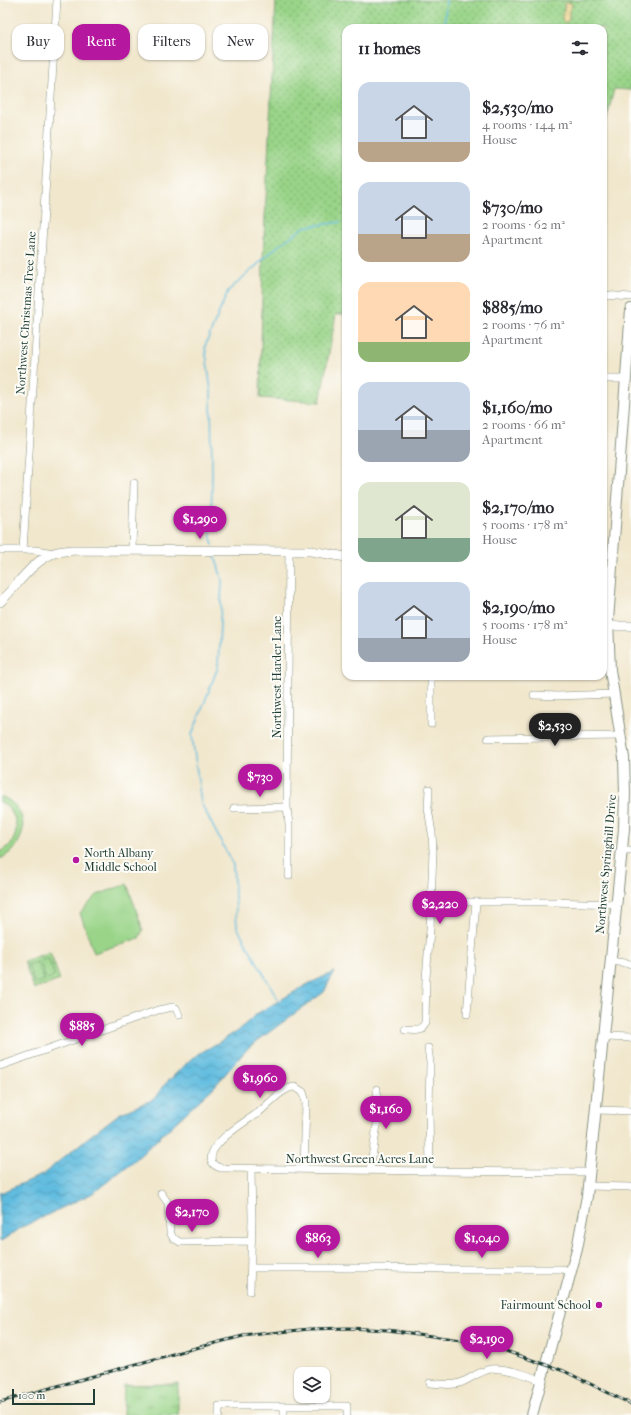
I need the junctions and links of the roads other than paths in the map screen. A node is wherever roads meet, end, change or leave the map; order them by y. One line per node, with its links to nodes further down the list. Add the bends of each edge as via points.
1 (58, 0): 9 (street, Northwest Christmas Tree Lane)
2 (607, 295): 3 (street)
3 (631, 297)
4 (631, 309): 5 (main road, Northwest Springhill Drive)
5 (628, 377): 6 (street); 15 (main road, Northwest Springhill Drive)
6 (607, 379)
7 (134, 482): 10 (street)
8 (0, 550): 9 (street)
9 (23, 550): 12 (street)
10 (132, 550): 11 (street); 12 (street, via 73,550)
11 (289, 550): 13 (street, via 319,551); 27 (street, Northwest Harder Lane)
12 (55, 553): 14 (street, via 36,565)
13 (342, 556)
14 (0, 602)
15 (607, 611)
16 (607, 622): 17 (street)
17 (631, 626)
18 (607, 632): 20 (main road, Northwest Springhill Drive)
19 (431, 680): 22 (street)
20 (614, 694): 21 (street); 23 (main road, Northwest Springhill Drive)
21 (534, 695)
22 (431, 724)
23 (621, 736): 24 (street); 25 (main road, Northwest Springhill Drive)
24 (488, 738)
25 (628, 778): 29 (main road, Northwest Springhill Drive, via 625,816)
26 (429, 789): 31 (street, via 428,808 433,851)
27 (287, 807): 28 (street); 30 (street, Northwest Harder Lane)
28 (234, 808)
29 (627, 851): 33 (main road, Northwest Springhill Drive)
30 (288, 876)
31 (431, 902): 32 (street); 38 (street, via 425,1023 418,1030)
32 (476, 902): 33 (street); 36 (street)
33 (617, 904): 34 (main road, Northwest Springhill Drive)
34 (611, 961): 35 (street); 39 (main road, Northwest Springhill Drive)
35 (631, 964)
36 (468, 1014)
37 (179, 1015): 42 (street, via 173,1007 158,1010)
38 (405, 1029)
39 (604, 1038): 40 (street); 44 (main road, Northwest Springhill Drive)
40 (631, 1038)
41 (428, 1048): 49 (street)
42 (0, 1066)
43 (378, 1089): 48 (street, via 377,1125)
44 (596, 1110): 45 (street); 50 (main road, Northwest Springhill Drive)
45 (631, 1111)
46 (304, 1169): 47 (street, Northwest Green Acres Lane); 47 (street, Northwest Green Acres Lane, via 306,1102 303,1092 291,1087 223,1138 212,1151 212,1163 217,1167); 48 (street, Northwest Green Acres Lane)
47 (251, 1170): 54 (street)
48 (370, 1170): 49 (street, Northwest Green Acres Lane)
49 (430, 1170): 50 (street, Northwest Green Acres Lane)
50 (590, 1172): 51 (main road, Northwest Springhill Drive)
51 (588, 1186): 52 (street); 56 (main road, Northwest Springhill Drive)
52 (631, 1187)
53 (161, 1193): 54 (street, via 168,1203 170,1232 177,1241)
54 (252, 1241): 55 (street)
55 (251, 1268): 56 (street, via 561,1268); 57 (street)
56 (571, 1271): 58 (main road, Northwest Springhill Drive)
57 (250, 1291)
58 (541, 1381): 59 (street, via 497,1368 484,1371 461,1383); 64 (main road, Northwest Springhill Drive)
59 (430, 1383)
60 (284, 1406): 61 (street, via 219,1406); 62 (street); 63 (street, via 347,1406)
61 (219, 1415)
62 (284, 1415)
63 (347, 1415)
64 (532, 1415)

